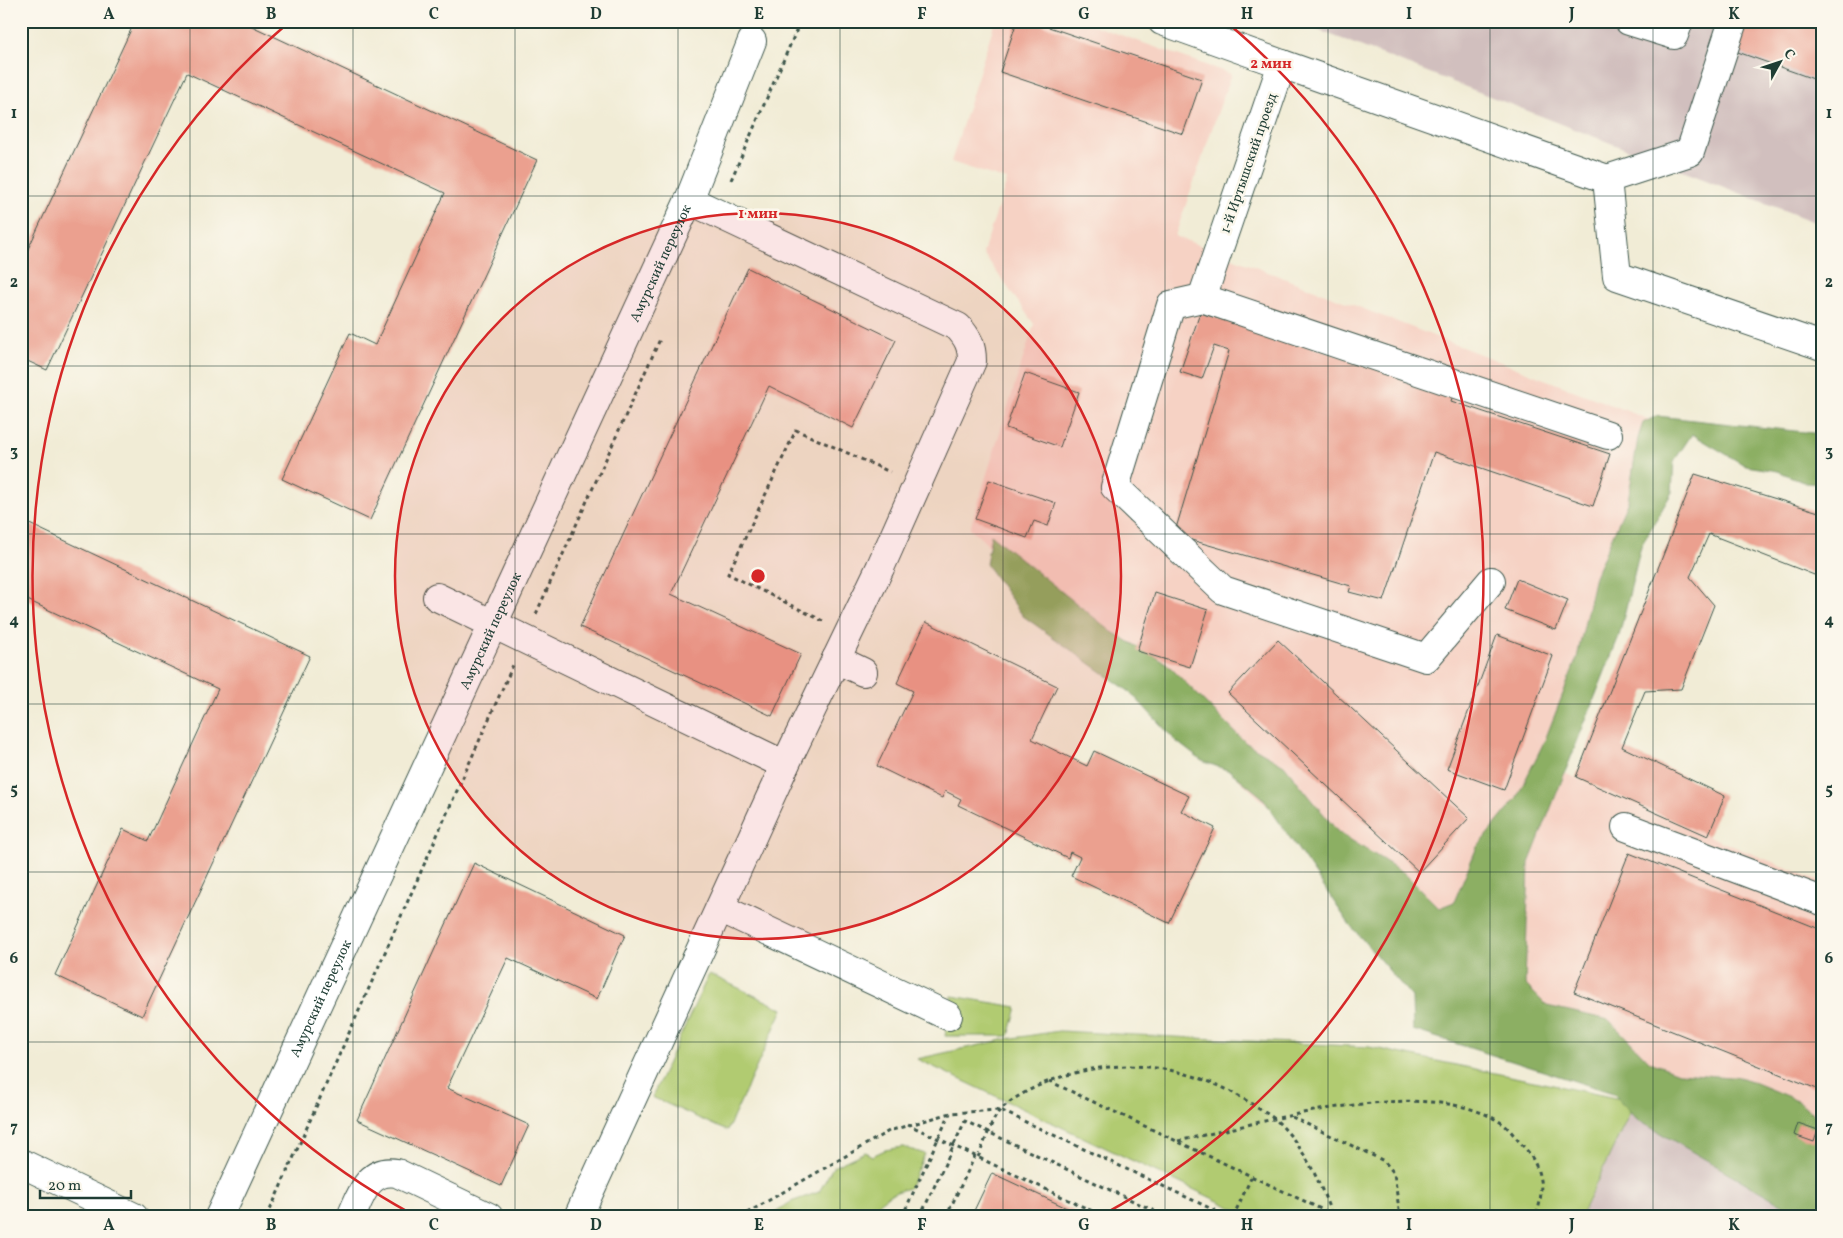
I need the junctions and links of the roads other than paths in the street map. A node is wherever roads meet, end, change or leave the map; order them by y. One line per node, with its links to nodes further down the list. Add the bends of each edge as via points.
1 (1162, 21): 6 (street)
2 (1629, 21): 3 (street, via 1674,35)
3 (1679, 21)
4 (1734, 21): 7 (street, via 1690,152)
5 (752, 41): 8 (street, Амурский переулок)
6 (1282, 64): 7 (street); 9 (street, 1-й Иртышский проезд)
7 (1607, 179): 10 (street, via 1617,276)
8 (688, 200): 14 (street, Амурский переулок); 15 (street, via 958,328 972,350 969,373)
9 (1202, 298): 11 (street); 12 (street, via 1171,305 1115,487 1223,590 1426,658)
10 (1822, 346)
11 (1608, 435)
12 (1491, 581)
13 (437, 597): 14 (street)
14 (493, 624): 17 (street); 25 (street, Амурский переулок)
15 (836, 659): 16 (street); 17 (street)
16 (862, 672)
17 (785, 765): 20 (street)
18 (1626, 827): 19 (street)
19 (1822, 902)
20 (720, 908): 21 (street, via 894,979); 28 (street)
21 (948, 1016)
22 (21, 1163): 23 (street)
23 (90, 1207): 24 (street)
24 (134, 1217)
25 (219, 1217)
26 (351, 1217): 27 (street, via 368,1182 387,1172 397,1173)
27 (489, 1217)
28 (578, 1217)

